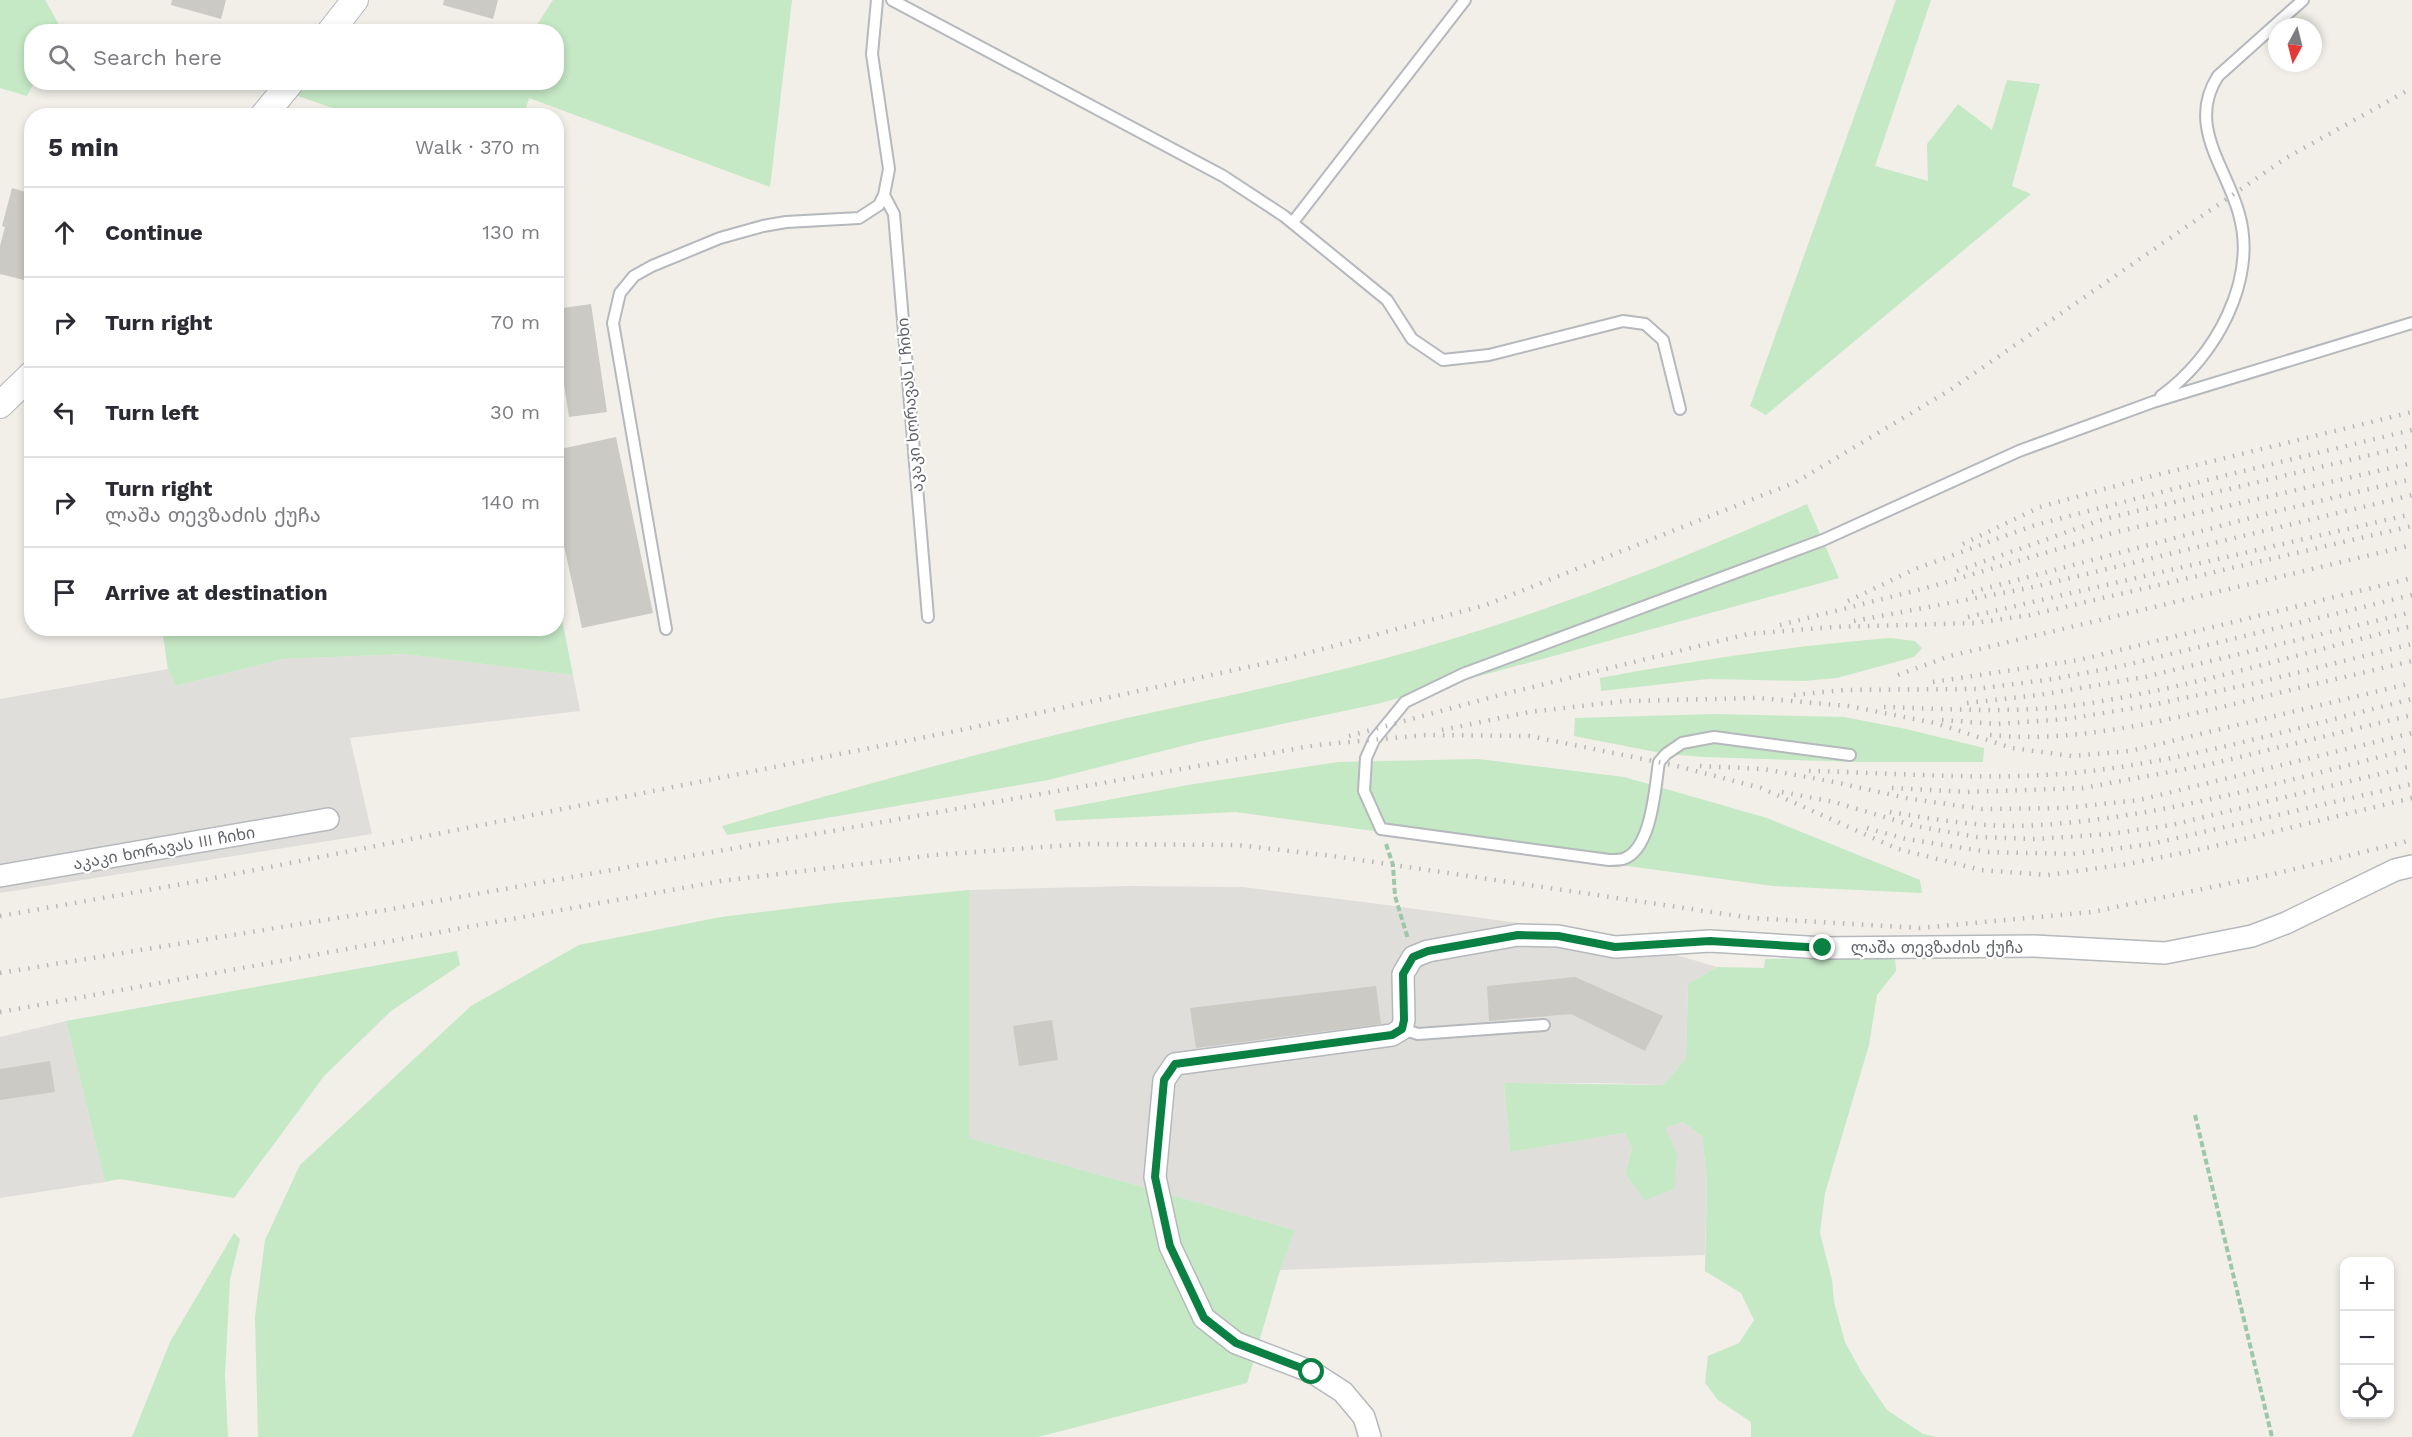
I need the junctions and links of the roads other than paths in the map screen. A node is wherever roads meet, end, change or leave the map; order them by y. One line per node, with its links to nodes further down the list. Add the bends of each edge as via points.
1 (355, 0): 6 (street)
2 (877, 0): 9 (lane, via 872,54 889,169)
3 (892, 0): 10 (lane, via 1223,176)
4 (1464, 0): 10 (lane)
5 (2303, 0): 13 (lane, via 2218,76 2208,90 2206,121 2210,143 2240,216 2244,250 2235,299 2211,345 2176,386)
6 (336, 24)
7 (284, 90): 8 (street)
8 (270, 108)
9 (884, 195): 16 (lane, აკაკი ხორავას I ჩიხი, via 894,214); 17 (lane, via 871,212 859,218 786,222 720,238 652,266 634,276 620,292 613,323)
10 (1293, 222): 15 (lane, via 1388,300 1412,339 1443,360 1489,355 1623,321 1645,324 1663,340)
11 (2412, 323): 13 (lane)
12 (24, 382): 14 (street)
13 (2153, 402): 18 (lane, via 2019,451 1822,540 1463,674 1405,702 1374,740 1366,758 1364,792 1382,829 1609,860 1631,854 1646,834 1659,762 1682,743 1714,737)
14 (0, 405)
15 (1680, 409)
16 (928, 617)
17 (666, 629)
18 (1850, 755)
19 (328, 819): 21 (street, აკაკი ხორავას III ჩიხი)
20 (2412, 866): 23 (street, ლაშა თევზაძის ქუჩა, via 2395,870 2252,936 2165,953 2034,946 1823,948 1710,941 1615,947 1558,936 1518,935 1413,957 1403,974)
21 (0, 876)
22 (1544, 1025): 23 (lane, via 1418,1034)
23 (1402, 1029): 24 (street, via 1392,1035 1175,1064 1164,1080 1155,1177 1170,1246 1204,1318 1236,1343 1312,1372 1344,1392 1364,1418)
24 (1370, 1437)

